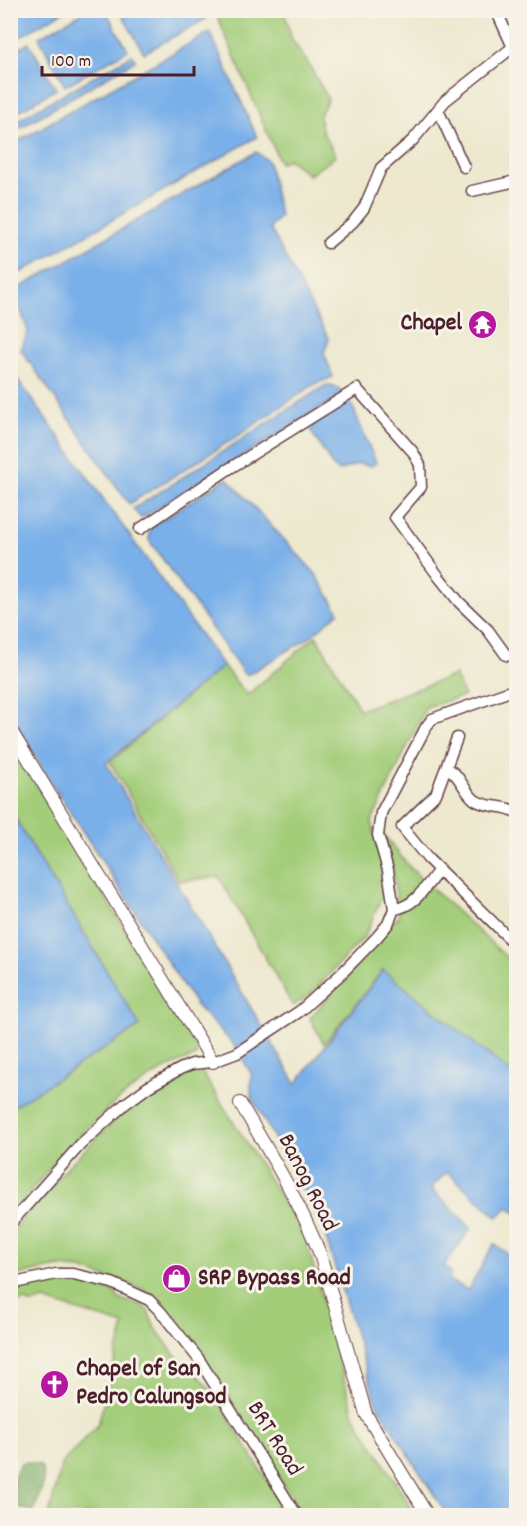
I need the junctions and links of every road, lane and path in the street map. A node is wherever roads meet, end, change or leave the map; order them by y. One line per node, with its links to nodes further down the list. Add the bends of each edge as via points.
1 (496, 10): 2 (street)
2 (515, 51): 3 (street)
3 (438, 110): 4 (street); 7 (street, via 413,140 381,168 364,208)
4 (464, 167)
5 (516, 181): 6 (street)
6 (472, 191)
7 (328, 243)
8 (140, 529): 9 (street, via 357,389 420,465 421,486 395,517 459,602 488,630 506,655)
9 (516, 657)
10 (516, 689): 16 (street, via 432,719 421,736 378,823)
11 (10, 729): 18 (street)
12 (457, 738): 13 (street)
13 (446, 768): 14 (street, via 454,771 473,799); 15 (street, via 436,794 402,827)
14 (516, 812)
15 (439, 870): 16 (street, via 411,903); 17 (street)
16 (394, 909): 18 (street, via 388,924 300,1011 237,1053)
17 (516, 945)
18 (213, 1062): 20 (street, via 180,1069 125,1104 81,1144)
19 (240, 1103): 23 (street, Banog Road, via 313,1235 366,1414)
20 (10, 1224)
21 (10, 1284): 22 (street, BRT Road, via 73,1274 112,1283 149,1300 198,1358)
22 (297, 1515)
23 (428, 1515)

